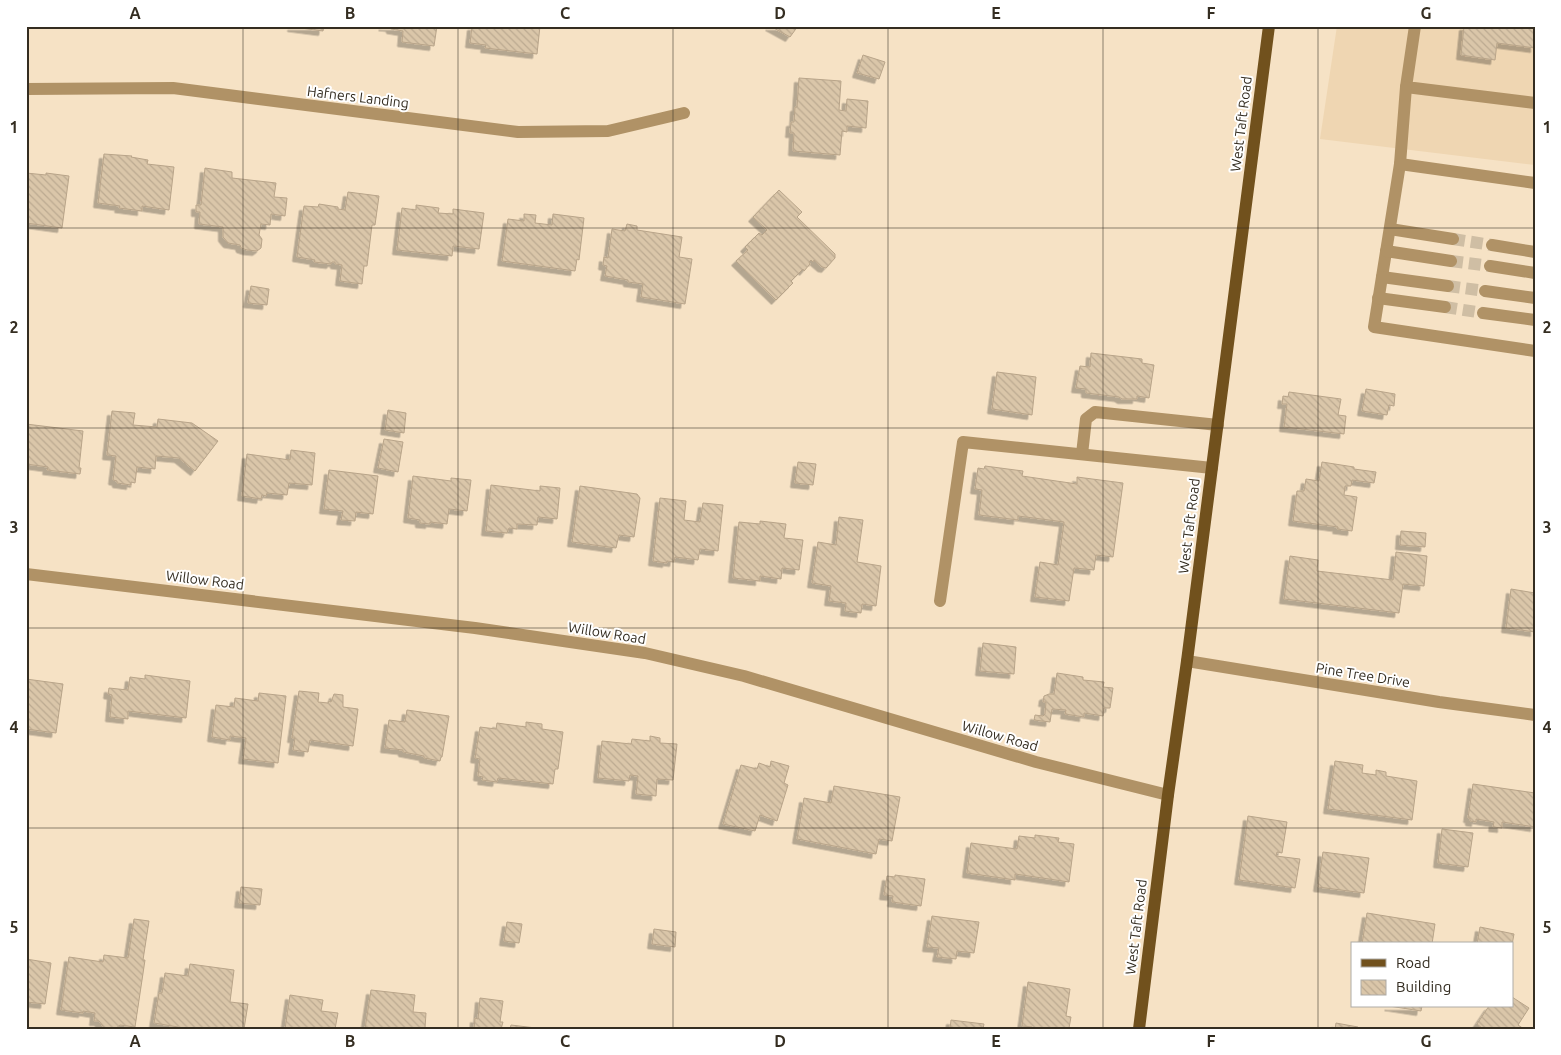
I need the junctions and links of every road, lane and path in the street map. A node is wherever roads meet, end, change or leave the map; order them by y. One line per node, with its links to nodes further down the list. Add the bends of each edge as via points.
1 (1269, 26): 26 (main road, West Taft Road)
2 (1415, 26): 3 (street)
3 (1406, 87): 5 (street); 7 (street)
4 (26, 89): 6 (street, Hafners Landing, via 173,88 518,132 608,131)
5 (1535, 103)
6 (684, 113)
7 (1400, 164): 8 (street); 9 (street)
8 (1535, 183)
9 (1390, 229): 10 (street); 12 (street)
10 (1453, 239)
11 (1492, 245): 13 (street)
12 (1386, 251): 14 (street); 17 (street)
13 (1535, 252)
14 (1451, 261)
15 (1490, 266): 16 (street)
16 (1535, 273)
17 (1382, 276): 18 (street); 20 (street)
18 (1448, 286)
19 (1485, 291): 21 (street)
20 (1378, 298): 22 (street); 25 (street, via 1374,327)
21 (1535, 298)
22 (1445, 307)
23 (1483, 312): 24 (street)
24 (1535, 320)
25 (1535, 351)
26 (1218, 425): 27 (street, via 1095,412 1086,418); 28 (main road, West Taft Road)
27 (1082, 454): 28 (street); 30 (street, via 963,442)
28 (1212, 468): 31 (main road, West Taft Road)
29 (26, 574): 33 (street, Willow Road, via 475,628 645,653 744,676 1036,762)
30 (940, 601)
31 (1187, 661): 32 (street, Pine Tree Drive); 33 (main road, West Taft Road)
32 (1535, 715)
33 (1168, 795): 34 (main road, West Taft Road)
34 (1139, 1029)

